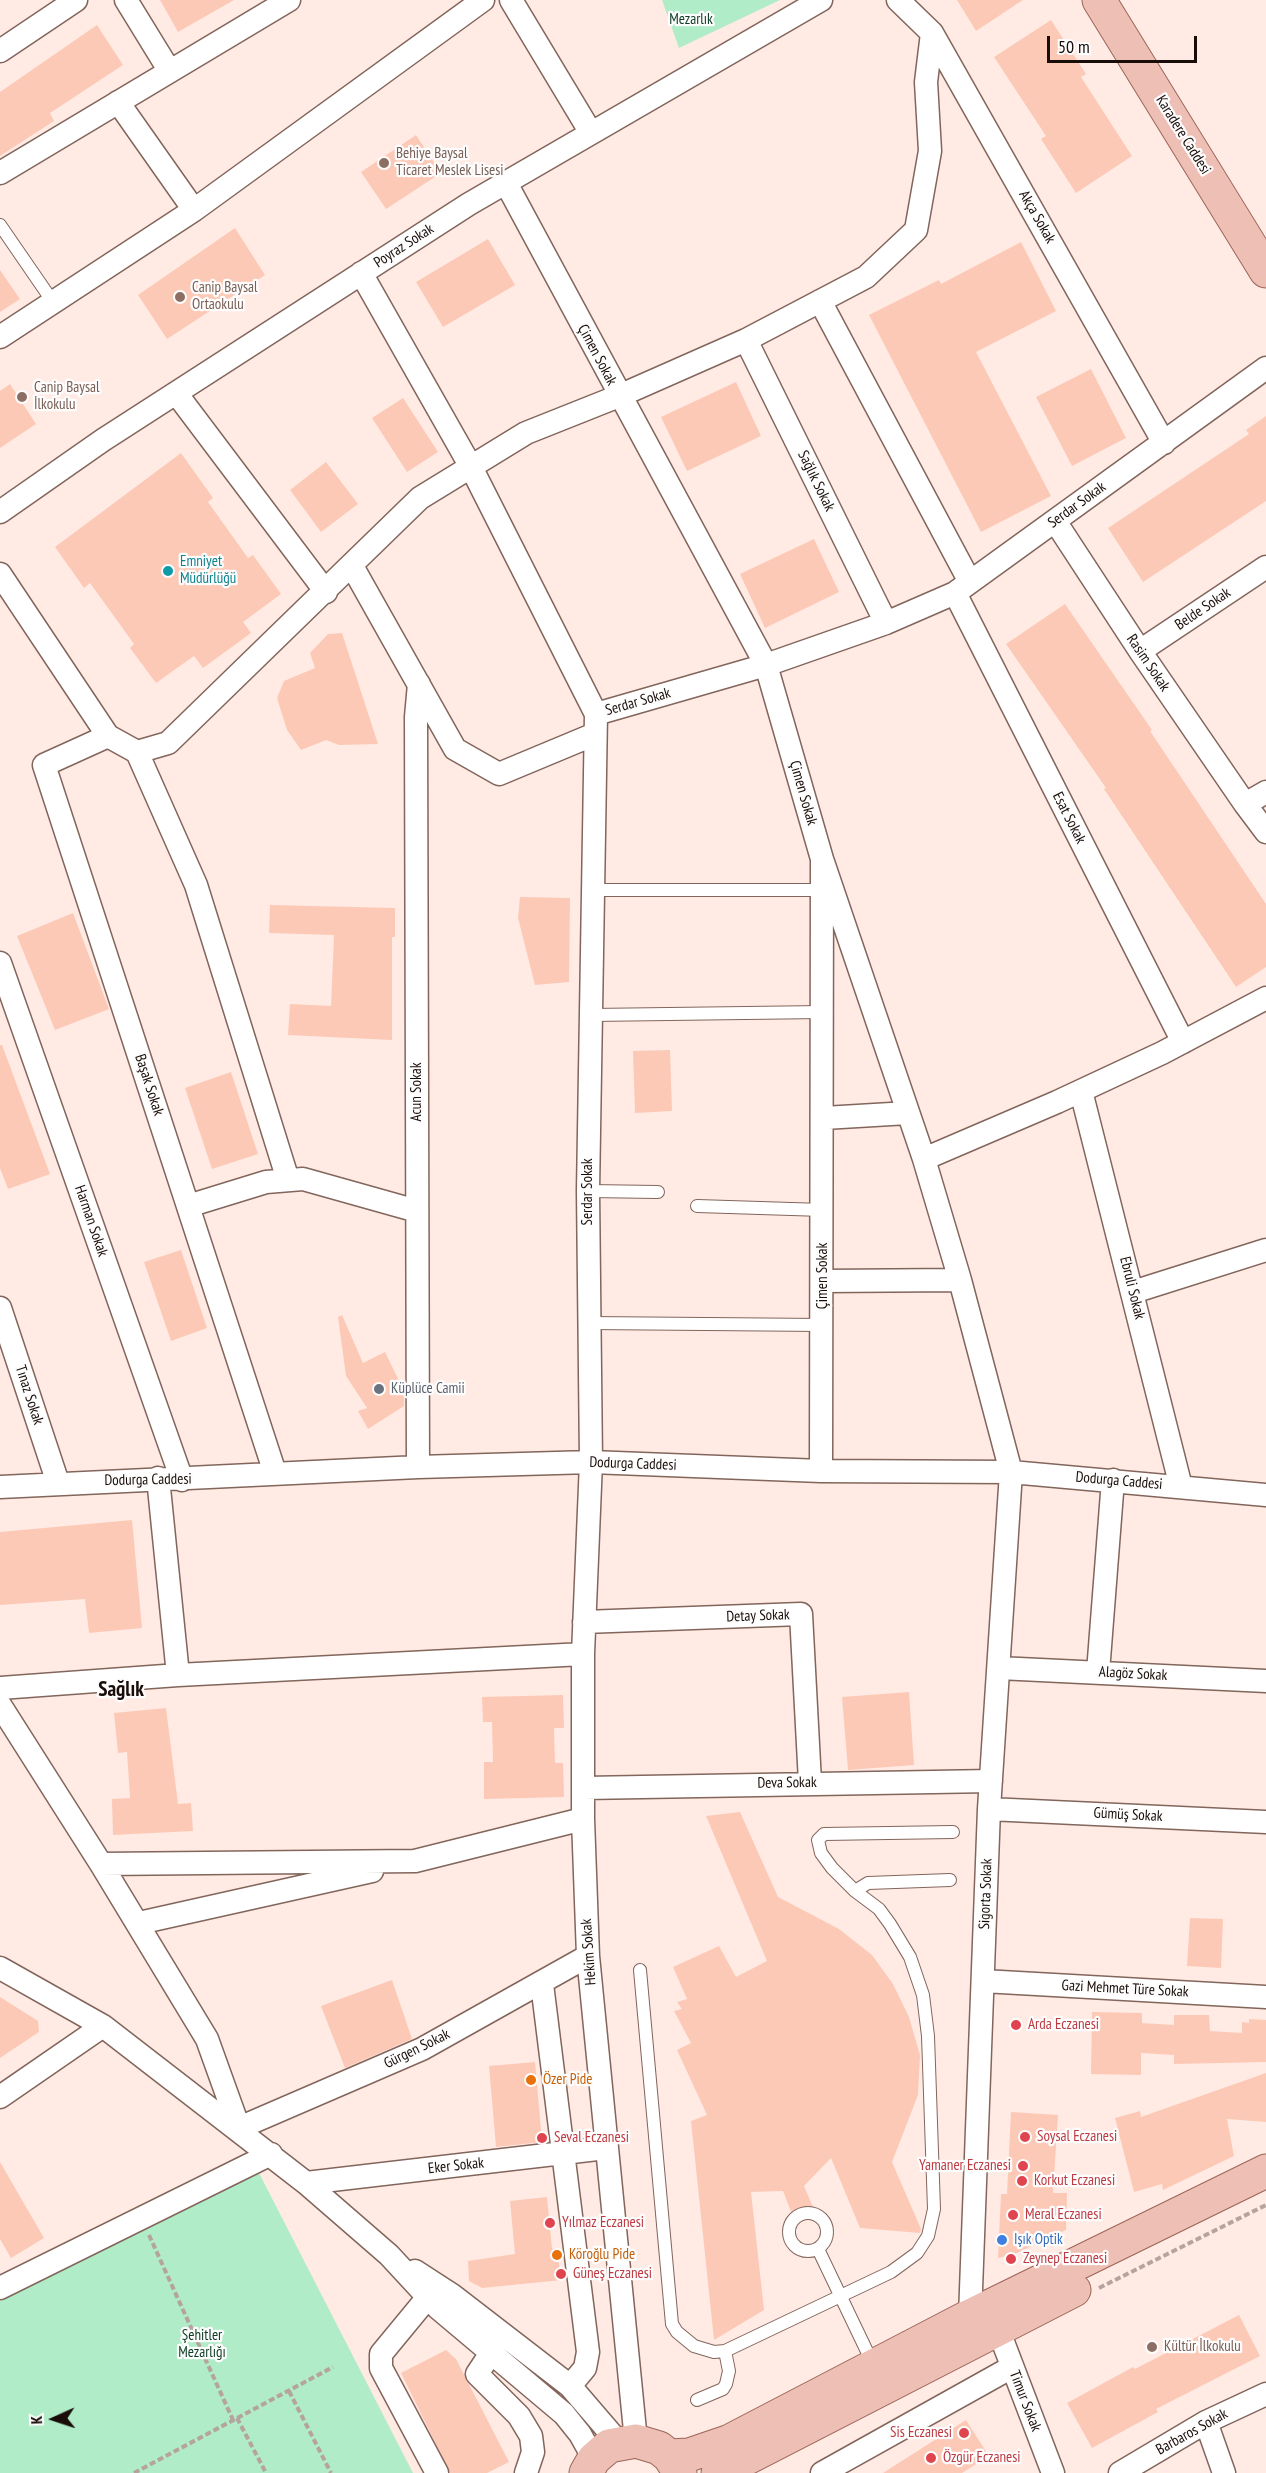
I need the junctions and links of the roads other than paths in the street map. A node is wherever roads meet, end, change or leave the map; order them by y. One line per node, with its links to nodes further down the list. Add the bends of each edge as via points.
1 (76, 0): 10 (street)
2 (126, 0): 11 (street)
3 (483, 0): 16 (street)
4 (511, 0): 13 (street)
5 (821, 0): 13 (street, Poyraz Sokak)
6 (898, 0): 9 (street, Akça Sokak)
7 (1099, 0): 18 (main road, Karadere Caddesi)
8 (285, 1): 11 (street)
9 (932, 33): 20 (street, via 926,82 930,151 916,230 866,277); 27 (street, Akça Sokak)
10 (0, 51)
11 (169, 70): 12 (street)
12 (118, 102): 14 (street); 16 (street)
13 (591, 134): 15 (street, Poyraz Sokak)
14 (0, 173)
15 (506, 183): 19 (street, Poyraz Sokak); 26 (street, Çimen Sokak)
16 (194, 210): 21 (street)
17 (0, 225): 21 (lane)
18 (1266, 271)
19 (361, 273): 25 (street, Poyraz Sokak); 28 (street)
20 (820, 301): 23 (street); 34 (street, Esat Sokak)
21 (52, 302): 22 (street)
22 (0, 337)
23 (746, 340): 26 (street); 36 (street, Sağlık Sokak)
24 (1266, 368): 27 (street, Serdar Sokak)
25 (176, 393): 29 (street, Poyraz Sokak); 35 (street)
26 (620, 396): 28 (street, via 526,433); 38 (street, Çimen Sokak)
27 (1164, 443): 30 (street, Serdar Sokak)
28 (471, 467): 31 (street, via 420,498); 40 (street)
29 (0, 512)
30 (1055, 521): 34 (street, Serdar Sokak); 37 (street, Rasim Sokak)
31 (352, 566): 35 (street); 39 (street)
32 (1266, 567): 37 (street, Belde Sokak)
33 (0, 574): 41 (street)
34 (962, 588): 36 (street, Serdar Sokak); 53 (street, Esat Sokak)
35 (326, 592): 42 (street, via 168,743)
36 (886, 623): 38 (street, Serdar Sokak)
37 (1140, 651): 44 (street, Rasim Sokak)
38 (766, 665): 40 (street, Serdar Sokak); 46 (street, Çimen Sokak)
39 (420, 684): 40 (street, via 455,749 499,774); 64 (street, Acun Sokak, via 416,717)
40 (596, 724): 47 (street, Serdar Sokak)
41 (108, 736): 42 (street); 61 (street, Başak Sokak, via 44,765)
42 (137, 752): 58 (street, via 196,885)
43 (1266, 792): 44 (street)
44 (1245, 804): 45 (street, Rasim Sokak)
45 (1266, 832)
46 (822, 859): 48 (street, Çimen Sokak); 55 (street, Sigorta Sokak)
47 (593, 890): 48 (lane); 52 (street, Serdar Sokak)
48 (822, 890): 51 (street, Çimen Sokak)
49 (0, 963): 78 (street, Harman Sokak)
50 (1266, 998): 53 (street)
51 (823, 1012): 52 (lane); 56 (street, Çimen Sokak)
52 (591, 1015): 59 (street, Serdar Sokak)
53 (1183, 1042): 54 (street)
54 (1081, 1091): 57 (street); 68 (street, Ebruli Sokak)
55 (908, 1113): 56 (street); 57 (street, Sigorta Sokak)
56 (824, 1118): 63 (street, Çimen Sokak)
57 (924, 1159): 66 (street, Sigorta Sokak)
58 (288, 1180): 61 (street, via 266,1182); 64 (street, via 303,1179)
59 (588, 1191): 60 (lane); 70 (street, Serdar Sokak)
60 (658, 1192)
61 (188, 1206): 76 (street, Başak Sokak)
62 (697, 1206): 63 (lane)
63 (823, 1210): 67 (street, Çimen Sokak)
64 (417, 1211): 73 (street, Acun Sokak)
65 (1266, 1250): 68 (street)
66 (960, 1280): 67 (street); 75 (street, Sigorta Sokak)
67 (823, 1281): 71 (street, Çimen Sokak)
68 (1133, 1292): 81 (street, Ebruli Sokak)
69 (0, 1308): 80 (street, Tınaz Sokak)
70 (589, 1323): 71 (lane); 72 (street, Serdar Sokak)
71 (822, 1325): 74 (street, Çimen Sokak)
72 (591, 1462): 73 (street, Dodurga Caddesi); 74 (street, Dodurga Caddesi); 84 (street, Hekim Sokak)
73 (418, 1467): 76 (street, Dodurga Caddesi)
74 (821, 1470): 75 (street, Dodurga Caddesi)
75 (1011, 1472): 79 (street, Dodurga Caddesi); 86 (street, Sigorta Sokak)
76 (275, 1473): 78 (street, Dodurga Caddesi)
77 (158, 1478): 78 (street, Dodurga Caddesi); 80 (street, Dodurga Caddesi); 88 (street)
78 (182, 1480)
79 (1113, 1480): 81 (street, Dodurga Caddesi); 87 (street)
80 (58, 1483): 82 (street, Dodurga Caddesi)
81 (1181, 1486): 83 (street, Dodurga Caddesi)
82 (0, 1487)
83 (1266, 1495)
84 (584, 1622): 85 (street, Hekim Sokak); 93 (street, Detay Sokak, via 801,1614)
85 (583, 1654): 88 (street); 94 (street, Hekim Sokak)
86 (999, 1668): 87 (street, Alagöz Sokak); 92 (street, Sigorta Sokak)
87 (1098, 1672): 89 (street, Alagöz Sokak)
88 (178, 1675): 90 (street)
89 (1266, 1681)
90 (0, 1688)
91 (0, 1705): 100 (street)
92 (991, 1780): 93 (street, Deva Sokak); 95 (street, Sigorta Sokak)
93 (810, 1782): 94 (street, Deva Sokak)
94 (584, 1788): 96 (street, Hekim Sokak)
95 (989, 1809): 97 (street, Gümüş Sokak); 107 (street, Sigorta Sokak)
96 (583, 1819): 99 (street); 104 (street, Hekim Sokak)
97 (1266, 1822)
98 (953, 1832): 102 (lane, via 824,1834 818,1840 821,1853)
99 (415, 1861): 100 (street); 103 (street)
100 (101, 1864): 103 (street)
101 (950, 1880): 102 (lane, via 868,1882)
102 (855, 1891): 123 (lane, via 879,1909 890,1924 910,1957 923,1995 934,2209 928,2236 917,2253 891,2272)
103 (139, 1923): 112 (street, via 207,2039)
104 (588, 1956): 108 (street, Gürgen Sokak); 113 (street, Hekim Sokak)
105 (0, 1968): 110 (street)
106 (640, 1970): 127 (lane, via 672,2324 693,2346)
107 (983, 1981): 109 (street, Gazi Mehmet Türe Sokak); 126 (street, Sigorta Sokak)
108 (542, 1984): 112 (street, Gürgen Sokak, via 422,2049); 115 (street)
109 (1266, 1997)
110 (103, 2026): 111 (street); 112 (street)
111 (0, 2097)
112 (239, 2128): 114 (street)
113 (606, 2148): 115 (street, Eker Sokak); 124 (street, Hekim Sokak)
114 (271, 2154): 117 (street); 121 (street)
115 (563, 2154): 117 (street, Eker Sokak); 125 (street)
116 (1266, 2171): 126 (main road)
117 (306, 2182): 120 (street)
118 (1266, 2194): 126 (main road)
119 (818, 2249): 123 (lane)
120 (389, 2255): 122 (street); 131 (street, via 452,2295)
121 (0, 2288)
122 (428, 2297): 128 (street); 137 (street, via 381,2354 381,2368)
123 (841, 2297): 127 (lane); 129 (lane)
124 (622, 2306): 125 (street); 135 (street, Hekim Sokak)
125 (583, 2310): 131 (street, via 588,2352 585,2368)
126 (984, 2322): 129 (main road); 130 (street, Timur Sokak); 139 (main road)
127 (725, 2351): 133 (lane, via 729,2370 726,2384)
128 (491, 2353): 135 (street, via 564,2414 580,2434); 138 (street, via 477,2374 519,2416 531,2436 533,2452)
129 (873, 2366): 136 (main road, via 730,2441)
130 (1012, 2367): 140 (street); 141 (street, Timur Sokak)
131 (570, 2386): 135 (street)
132 (1266, 2394): 134 (street, Barbaros Sokak)
133 (697, 2400)
134 (1206, 2422): 142 (street, Barbaros Sokak); 143 (street)
135 (608, 2454): 136 (main road, via 648,2443)
136 (675, 2464)
137 (437, 2473)
138 (526, 2473)
139 (718, 2473)
140 (822, 2473)
141 (1053, 2473)
142 (1120, 2473)
143 (1224, 2473)

